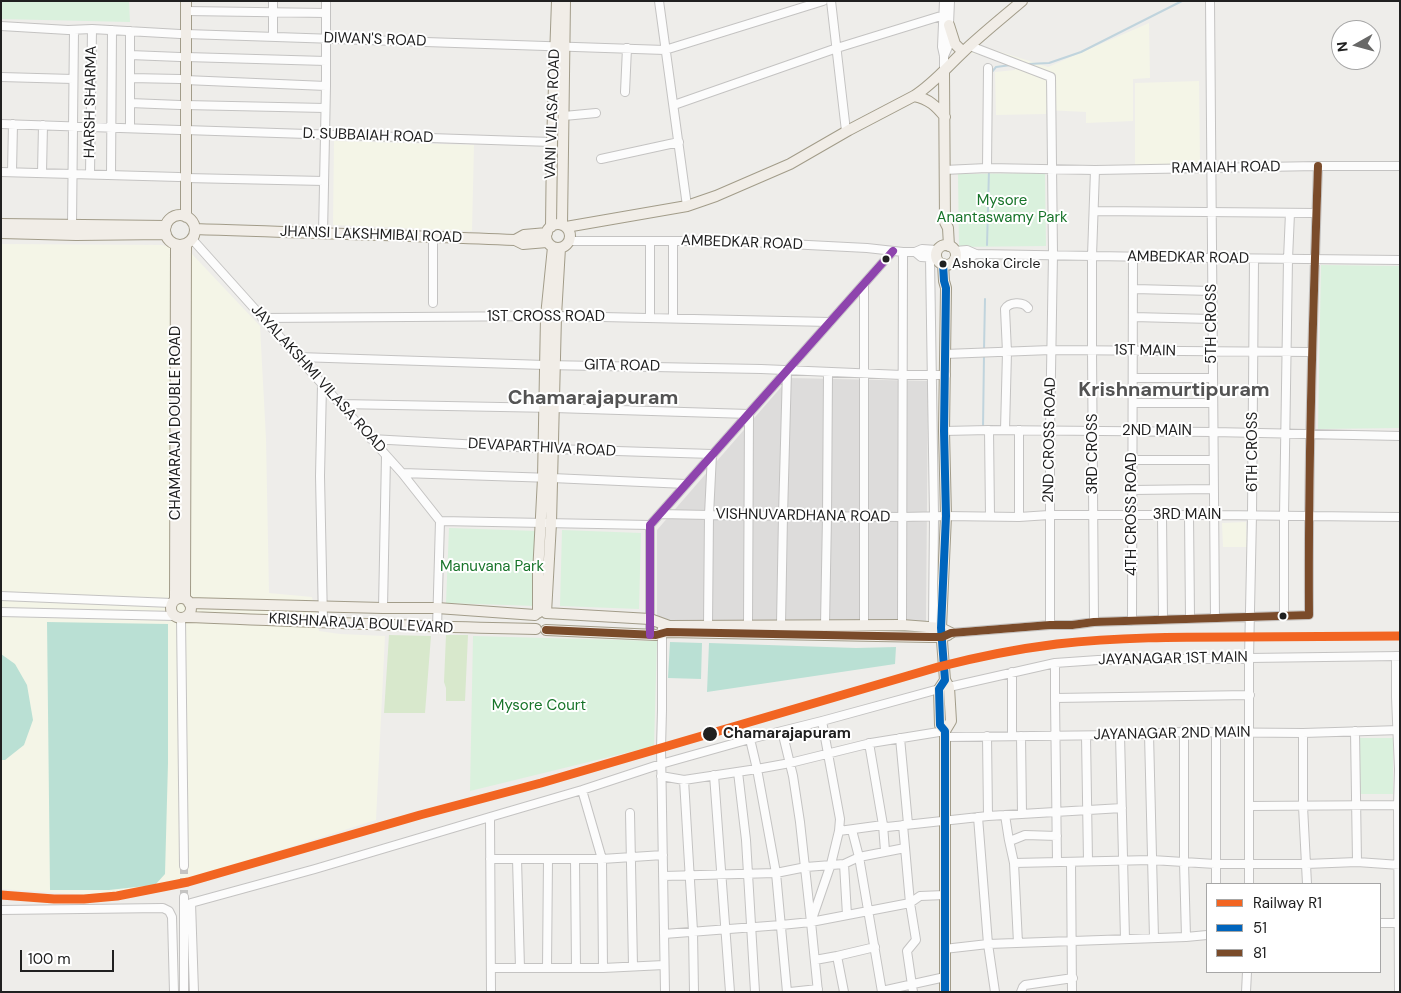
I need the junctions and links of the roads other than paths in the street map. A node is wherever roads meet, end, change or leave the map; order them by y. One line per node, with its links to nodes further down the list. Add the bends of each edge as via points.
1 (180, 1): 23 (main road)
2 (273, 1): 14 (street)
3 (326, 1): 15 (street)
4 (558, 1): 26 (main road, VANI VILASA ROAD)
5 (565, 1): 26 (main road, VANI VILASA ROAD)
6 (659, 1): 30 (street)
7 (823, 1): 30 (street)
8 (831, 1): 28 (street)
9 (944, 1): 16 (street)
10 (950, 1): 17 (street)
11 (1022, 1): 29 (main road)
12 (1210, 1): 68 (street, 5TH CROSS)
13 (186, 6): 14 (street); 23 (main road)
14 (273, 13): 15 (street); 24 (street)
15 (326, 13): 25 (street)
16 (944, 15): 28 (street); 32 (street)
17 (950, 25): 29 (main road, via 955,44); 32 (street)
18 (1, 26): 20 (street, DIWAN'S ROAD)
19 (92, 29): 20 (street, DIWAN'S ROAD); 21 (street, DIWAN'S ROAD); 55 (street, HARSH SHARMA)
20 (74, 30): 39 (street)
21 (112, 30): 22 (street, DIWAN'S ROAD); 56 (street)
22 (130, 31): 23 (street, DIWAN'S ROAD); 31 (street)
23 (183, 34): 24 (street, DIWAN'S ROAD); 33 (main road)
24 (273, 36): 25 (street, DIWAN'S ROAD)
25 (326, 38): 26 (street, DIWAN'S ROAD); 34 (street)
26 (560, 46): 27 (street, DIWAN'S ROAD); 49 (main road, VANI VILASA ROAD); 61 (main road, VANI VILASA ROAD)
27 (627, 48): 30 (street, DIWAN'S ROAD); 42 (street)
28 (836, 48): 46 (street); 59 (street)
29 (967, 49): 36 (main road); 67 (street, 2ND CROSS ROAD, via 1051,77)
30 (665, 50): 46 (street)
31 (130, 55): 33 (street); 38 (street)
32 (944, 56): 36 (street)
33 (183, 57): 34 (street); 40 (main road)
34 (326, 62): 41 (street)
35 (988, 68): 66 (street)
36 (944, 71): 43 (main road); 50 (main road)
37 (1, 77): 39 (street)
38 (130, 78): 40 (street); 44 (street)
39 (73, 79): 54 (street)
40 (183, 80): 41 (street); 45 (main road)
41 (326, 86): 47 (street)
42 (625, 92)
43 (914, 96): 50 (main road, via 924,98); 59 (main road)
44 (130, 103): 45 (street); 57 (street)
45 (183, 105): 47 (street); 58 (main road)
46 (674, 105): 62 (street)
47 (325, 108): 60 (street)
48 (596, 113): 49 (street)
49 (564, 116): 87 (main road, VANI VILASA ROAD)
50 (945, 117): 69 (main road)
51 (1, 124): 52 (street, D. SUBBAIAH ROAD)
52 (13, 124): 53 (street, D. SUBBAIAH ROAD); 72 (street)
53 (43, 125): 54 (street, D. SUBBAIAH ROAD); 73 (street)
54 (73, 127): 55 (street, D. SUBBAIAH ROAD); 74 (street)
55 (91, 127): 56 (street, D. SUBBAIAH ROAD); 75 (street, HARSH SHARMA)
56 (111, 128): 57 (street, D. SUBBAIAH ROAD); 76 (street)
57 (130, 128): 58 (street, D. SUBBAIAH ROAD)
58 (182, 130): 60 (street, D. SUBBAIAH ROAD); 77 (main road)
59 (846, 131): 79 (main road, via 790,164)
60 (325, 135): 61 (street, D. SUBBAIAH ROAD); 78 (street)
61 (552, 142): 92 (main road, VANI VILASA ROAD)
62 (679, 142): 63 (street); 79 (street)
63 (601, 159)
64 (1318, 166): 65 (street, RAMAIAH ROAD); 68 (street, RAMAIAH ROAD); 83 (street)
65 (1400, 166)
66 (984, 168): 67 (street, RAMAIAH ROAD); 69 (street, RAMAIAH ROAD)
67 (1052, 168): 70 (street, RAMAIAH ROAD); 99 (street, 2ND CROSS ROAD)
68 (1211, 168): 70 (street, RAMAIAH ROAD); 81 (street, 5TH CROSS)
69 (944, 170): 100 (main road, via 945,222 948,228)
70 (1096, 170): 80 (street, 3RD CROSS)
71 (1, 172): 72 (street)
72 (12, 172): 73 (street)
73 (42, 173): 74 (street)
74 (72, 174): 75 (street); 86 (street)
75 (90, 174): 76 (street)
76 (111, 175): 77 (street)
77 (183, 178): 78 (street); 84 (main road)
78 (324, 182): 90 (street)
79 (687, 206): 87 (main road)
80 (1095, 211): 81 (street); 101 (street, 3RD CROSS)
81 (1211, 213): 82 (street); 103 (street, 5TH CROSS)
82 (1290, 213): 83 (street); 105 (street)
83 (1316, 213): 106 (street)
84 (183, 216): 88 (main road, via 171,219); 93 (main road, via 192,222)
85 (1, 224): 86 (main road)
86 (72, 225): 88 (main road)
87 (564, 226): 92 (main road, JHANSI LAKSHMIBAI ROAD, via 558,224); 94 (main road, VANI VILASA ROAD, via 570,234)
88 (166, 230): 89 (main road, via 76,235); 93 (main road, via 168,239)
89 (1, 233)
90 (323, 234): 91 (main road, JHANSI LAKSHMIBAI ROAD); 93 (main road, JHANSI LAKSHMIBAI ROAD)
91 (433, 236): 92 (main road, JHANSI LAKSHMIBAI ROAD, via 515,240 523,244); 111 (street)
92 (552, 239): 94 (main road, via 567,244); 113 (main road, VANI VILASA ROAD)
93 (187, 240): 115 (street, JAYALAKSHMI VILASA ROAD); 193 (main road, CHAMARAJA DOUBLE ROAD)
94 (569, 241): 95 (street, AMBEDKAR ROAD)
95 (650, 241): 96 (street, AMBEDKAR ROAD); 116 (street)
96 (673, 241): 97 (street, AMBEDKAR ROAD, via 730,241); 117 (street)
97 (894, 252): 98 (street, AMBEDKAR ROAD); 108 (street)
98 (904, 252): 100 (street, AMBEDKAR ROAD, via 922,248); 134 (street)
99 (1053, 254): 100 (street, AMBEDKAR ROAD, via 976,254 968,250); 101 (street, AMBEDKAR ROAD); 120 (street, 2ND CROSS ROAD)
100 (944, 255): 128 (main road, via 949,282 946,288); 135 (street)
101 (1092, 256): 102 (street, AMBEDKAR ROAD); 122 (street, 3RD CROSS)
102 (1133, 257): 103 (street, AMBEDKAR ROAD); 109 (street, 4TH CROSS ROAD)
103 (1212, 258): 104 (street, AMBEDKAR ROAD); 110 (street, 5TH CROSS)
104 (1254, 259): 105 (street, AMBEDKAR ROAD); 125 (street, 6TH CROSS)
105 (1288, 259): 106 (street, AMBEDKAR ROAD); 126 (street)
106 (1315, 259): 107 (street, AMBEDKAR ROAD); 127 (street)
107 (1400, 260)
108 (864, 284): 119 (street); 133 (street)
109 (1134, 289): 110 (street); 114 (street, 4TH CROSS ROAD)
110 (1212, 291): 118 (street, 5TH CROSS)
111 (433, 303)
112 (1028, 308): 123 (street, via 1024,304 1012,303 1004,309)
113 (551, 316): 115 (street, 1ST CROSS ROAD); 116 (street, 1ST CROSS ROAD); 130 (main road, VANI VILASA ROAD)
114 (1133, 317): 118 (street); 121 (street, 4TH CROSS ROAD)
115 (262, 318): 129 (street, JAYALAKSHMI VILASA ROAD)
116 (650, 318): 117 (street, 1ST CROSS ROAD)
117 (673, 318): 119 (street, 1ST CROSS ROAD)
118 (1212, 319): 124 (street, 5TH CROSS)
119 (830, 322): 131 (street)
120 (1051, 350): 122 (street, 1ST MAIN); 123 (street, 1ST MAIN); 148 (street, 2ND CROSS ROAD)
121 (1132, 350): 122 (street, 1ST MAIN); 124 (street, 1ST MAIN); 137 (street, 4TH CROSS ROAD)
122 (1092, 351): 149 (street, 3RD CROSS)
123 (1007, 352): 128 (street, 1ST MAIN); 146 (street)
124 (1212, 352): 125 (street, 1ST MAIN); 138 (street, 5TH CROSS)
125 (1254, 352): 126 (street, 1ST MAIN); 153 (street, 6TH CROSS)
126 (1286, 352): 127 (street, 1ST MAIN); 154 (street)
127 (1312, 352): 155 (street)
128 (946, 354): 136 (main road)
129 (298, 358): 130 (street, GITA ROAD); 139 (street, JAYALAKSHMI VILASA ROAD)
130 (550, 365): 131 (street, GITA ROAD); 143 (main road, VANI VILASA ROAD)
131 (787, 370): 132 (street, GITA ROAD); 144 (street); 177 (street)
132 (828, 372): 133 (street, GITA ROAD); 185 (street)
133 (865, 374): 134 (street, GITA ROAD); 186 (street)
134 (902, 375): 135 (street, GITA ROAD); 187 (street)
135 (932, 375): 136 (street, GITA ROAD); 178 (street)
136 (946, 375): 151 (main road)
137 (1133, 378): 138 (street); 140 (street, 4TH CROSS ROAD)
138 (1212, 378): 141 (street, 5TH CROSS)
139 (322, 384): 142 (street, JAYALAKSHMI VILASA ROAD); 194 (street)
140 (1133, 403): 141 (street); 150 (street, 4TH CROSS ROAD)
141 (1213, 403): 152 (street, 5TH CROSS)
142 (340, 404): 143 (street); 157 (street, JAYALAKSHMI VILASA ROAD)
143 (550, 408): 144 (street); 158 (main road, VANI VILASA ROAD)
144 (749, 414): 159 (street); 176 (street)
145 (989, 430): 146 (street, 2ND MAIN); 151 (street, 2ND MAIN); 180 (street)
146 (1005, 430): 147 (street, 2ND MAIN)
147 (1019, 430): 148 (street, 2ND MAIN); 188 (street)
148 (1050, 430): 149 (street, 2ND MAIN); 169 (street, 2ND CROSS ROAD)
149 (1093, 431): 150 (street, 2ND MAIN); 181 (street, 3RD CROSS)
150 (1132, 431): 152 (street, 2ND MAIN); 161 (street, 4TH CROSS ROAD)
151 (944, 432): 179 (main road)
152 (1213, 432): 153 (street, 2ND MAIN); 162 (street, 5TH CROSS)
153 (1252, 432): 154 (street, 2ND MAIN); 174 (street, 6TH CROSS)
154 (1285, 433): 155 (street, 2ND MAIN); 182 (street)
155 (1310, 434): 156 (street, 2ND MAIN); 183 (street)
156 (1400, 436)
157 (371, 439): 158 (street, DEVAPARTHIVA ROAD); 160 (street, JAYALAKSHMI VILASA ROAD)
158 (548, 449): 159 (street, DEVAPARTHIVA ROAD); 164 (main road, VANI VILASA ROAD)
159 (712, 454): 165 (street); 175 (street)
160 (386, 456): 163 (street, JAYALAKSHMI VILASA ROAD); 195 (street)
161 (1132, 460): 162 (street); 167 (street, 4TH CROSS ROAD)
162 (1213, 460): 166 (street, 5TH CROSS)
163 (402, 473): 164 (street); 189 (street, JAYALAKSHMI VILASA ROAD)
164 (548, 478): 165 (street); 190 (main road, VANI VILASA ROAD)
165 (686, 484): 168 (street)
166 (1214, 489): 167 (street); 173 (street, 5TH CROSS)
167 (1132, 490): 170 (street, 4TH CROSS ROAD)
168 (660, 514): 175 (street, VISHNUVARDHANA ROAD); 191 (street)
169 (1050, 515): 181 (street, 3RD MAIN); 188 (street, 3RD MAIN); 214 (street, 2ND CROSS ROAD)
170 (1132, 515): 171 (street, 3RD MAIN); 181 (street, 3RD MAIN); 206 (street, 4TH CROSS ROAD)
171 (1162, 515): 172 (street, 3RD MAIN); 205 (street)
172 (1189, 515): 173 (street, 3RD MAIN); 202 (street)
173 (1214, 515): 174 (street, 3RD MAIN); 203 (street, 5TH CROSS)
174 (1252, 515): 182 (street, 3RD MAIN); 199 (street, 6TH CROSS)
175 (709, 516): 176 (street, VISHNUVARDHANA ROAD); 210 (street)
176 (749, 516): 177 (street, VISHNUVARDHANA ROAD); 211 (street)
177 (783, 516): 185 (street, VISHNUVARDHANA ROAD); 209 (street)
178 (934, 516): 179 (street, VISHNUVARDHANA ROAD); 187 (street, VISHNUVARDHANA ROAD); 219 (street)
179 (946, 516): 180 (street, 3RD MAIN); 219 (main road)
180 (990, 516): 188 (street, 3RD MAIN)
181 (1094, 516): 208 (street, 3RD CROSS)
182 (1284, 516): 183 (street, 3RD MAIN); 200 (street)
183 (1308, 516): 184 (street, 3RD MAIN); 200 (street, via 1309,614)
184 (1400, 516)
185 (827, 517): 186 (street, VISHNUVARDHANA ROAD); 212 (street)
186 (865, 517): 187 (street, VISHNUVARDHANA ROAD); 215 (street)
187 (902, 517): 213 (street)
188 (1019, 517)
189 (440, 521): 190 (street); 196 (street)
190 (546, 523): 191 (street); 198 (main road, VANI VILASA ROAD)
191 (650, 525): 204 (street)
192 (1, 596): 193 (street, KRISHNARAJA BOULEVARD)
193 (180, 601): 194 (main road, KRISHNARAJA BOULEVARD); 201 (main road, via 171,608); 201 (main road, via 190,606 190,612)
194 (322, 606): 195 (main road, KRISHNARAJA BOULEVARD); 207 (street)
195 (383, 608): 196 (main road, KRISHNARAJA BOULEVARD)
196 (437, 608): 198 (main road, KRISHNARAJA BOULEVARD); 216 (street)
197 (1, 612): 201 (street, KRISHNARAJA BOULEVARD)
198 (540, 614): 204 (main road, KRISHNARAJA BOULEVARD); 218 (main road, via 532,625); 218 (main road, via 548,615 550,622)
199 (1249, 616): 200 (street); 203 (street); 222 (street, 6TH CROSS)
200 (1284, 616)
201 (181, 617): 207 (main road, KRISHNARAJA BOULEVARD); 302 (street)
202 (1190, 618): 203 (street); 205 (street)
203 (1214, 618)
204 (650, 619): 217 (main road, KRISHNARAJA BOULEVARD); 220 (street)
205 (1163, 619): 206 (street)
206 (1132, 621): 208 (street)
207 (323, 622): 216 (main road, KRISHNARAJA BOULEVARD)
208 (1094, 622): 214 (street)
209 (781, 624): 211 (main road, KRISHNARAJA BOULEVARD); 212 (main road, KRISHNARAJA BOULEVARD)
210 (708, 625): 211 (main road, KRISHNARAJA BOULEVARD); 217 (main road, KRISHNARAJA BOULEVARD)
211 (748, 625)
212 (824, 625): 215 (main road, KRISHNARAJA BOULEVARD)
213 (902, 625): 215 (main road, KRISHNARAJA BOULEVARD); 219 (main road, KRISHNARAJA BOULEVARD)
214 (1050, 625): 219 (street)
215 (864, 626)
216 (437, 628): 218 (main road, KRISHNARAJA BOULEVARD)
217 (662, 628): 219 (main road, KRISHNARAJA BOULEVARD, via 667,632); 220 (main road, KRISHNARAJA BOULEVARD, via 656,635); 250 (street)
218 (541, 630): 220 (main road, KRISHNARAJA BOULEVARD)
219 (942, 631): 225 (main road)
220 (650, 634)
221 (1398, 656): 222 (street, JAYANAGAR 1ST MAIN); 227 (street)
222 (1249, 658): 223 (street, JAYANAGAR 1ST MAIN); 226 (street, 6TH CROSS)
223 (1056, 663): 224 (street, JAYANAGAR 1ST MAIN); 228 (street)
224 (1012, 672): 225 (street, JAYANAGAR 1ST MAIN); 241 (street)
225 (944, 685): 229 (street, JAYANAGAR 1ST MAIN); 237 (main road, via 952,721)
226 (1250, 695): 228 (street); 235 (street, 6TH CROSS)
227 (1398, 697): 230 (street)
228 (1055, 698): 243 (street)
229 (822, 721): 231 (street, JAYANAGAR 1ST MAIN); 248 (street)
230 (1399, 730): 232 (street, JAYANAGAR 2ND MAIN); 252 (street)
231 (782, 731): 246 (street, JAYANAGAR 1ST MAIN); 249 (street)
232 (1355, 731): 236 (street, JAYANAGAR 2ND MAIN); 261 (street)
233 (1184, 732): 234 (street, JAYANAGAR 2ND MAIN); 238 (street, JAYANAGAR 2ND MAIN); 293 (street)
234 (1216, 732): 235 (street, JAYANAGAR 2ND MAIN); 298 (street)
235 (1249, 733): 236 (street, JAYANAGAR 2ND MAIN); 259 (street, 6TH CROSS)
236 (1303, 733): 260 (street)
237 (945, 734): 240 (street, JAYANAGAR 2ND MAIN); 245 (street, JAYANAGAR 2ND MAIN); 271 (main road)
238 (1149, 734): 239 (street, JAYANAGAR 2ND MAIN); 288 (street)
239 (1120, 735): 244 (street, JAYANAGAR 2ND MAIN); 262 (street)
240 (987, 736): 241 (street, JAYANAGAR 2ND MAIN); 268 (street)
241 (1012, 736): 242 (street, JAYANAGAR 2ND MAIN)
242 (1021, 736): 243 (street, JAYANAGAR 2ND MAIN); 266 (street)
243 (1056, 736): 244 (street, JAYANAGAR 2ND MAIN); 264 (street)
244 (1086, 736): 263 (street)
245 (900, 738): 247 (street, JAYANAGAR 2ND MAIN); 273 (street)
246 (750, 739): 250 (street, JAYANAGAR 1ST MAIN); 251 (street)
247 (869, 743): 248 (street, JAYANAGAR 2ND MAIN); 272 (street)
248 (828, 753): 249 (street, JAYANAGAR 2ND MAIN); 275 (street, via 840,819)
249 (790, 763): 251 (street, JAYANAGAR 2ND MAIN); 303 (street)
250 (661, 764): 254 (street); 257 (street, JAYANAGAR 1ST MAIN)
251 (757, 769): 253 (street, JAYANAGAR 2ND MAIN); 305 (street)
252 (1399, 769): 258 (street)
253 (738, 772): 255 (street, JAYANAGAR 2ND MAIN); 304 (street)
254 (661, 776): 256 (street, JAYANAGAR 2ND MAIN); 280 (street)
255 (714, 776): 256 (street, JAYANAGAR 2ND MAIN); 306 (street)
256 (684, 780): 307 (street)
257 (582, 790): 269 (street, JAYANAGAR 1ST MAIN); 287 (street)
258 (1399, 805): 261 (street); 301 (street)
259 (1249, 806): 260 (street); 299 (street, 6TH CROSS)
260 (1303, 806): 261 (street); 300 (street)
261 (1356, 806): 294 (street)
262 (1122, 808): 263 (street); 290 (street)
263 (1087, 810): 264 (street); 289 (street)
264 (1056, 812): 266 (street); 276 (street)
265 (630, 813): 281 (street)
266 (1022, 814): 267 (street)
267 (1005, 815): 268 (street); 277 (street)
268 (988, 816): 270 (street)
269 (490, 817): 283 (street); 353 (street, JAYANAGAR 1ST MAIN, via 191,903)
270 (978, 817): 271 (street); 333 (street)
271 (945, 821): 273 (street); 312 (main road)
272 (883, 825): 273 (street); 274 (street); 279 (street)
273 (905, 825): 278 (street)
274 (852, 830): 275 (street); 282 (street)
275 (839, 831): 296 (street)
276 (1057, 836): 277 (street, via 1025,835); 291 (street)
277 (1010, 841): 295 (street)
278 (905, 848): 279 (street); 315 (street)
279 (885, 851): 282 (street)
280 (663, 855): 281 (street); 308 (street)
281 (631, 857): 287 (street); 339 (street)
282 (859, 857): 297 (street); 317 (street)
283 (490, 859): 284 (street); 340 (street)
284 (517, 859): 285 (street); 341 (street)
285 (548, 859): 286 (street); 342 (street)
286 (575, 859): 287 (street); 343 (street)
287 (602, 859): 344 (street)
288 (1152, 860): 290 (street); 293 (street); 329 (street)
289 (1088, 861): 290 (street); 292 (street)
290 (1123, 861): 330 (street)
291 (1057, 862): 292 (street); 295 (street)
292 (1070, 862): 331 (street)
293 (1184, 862): 298 (street); 328 (street)
294 (1356, 862): 300 (street); 301 (street)
295 (1014, 863): 332 (street)
296 (831, 864): 297 (street); 303 (street); 320 (street)
297 (844, 864): 318 (street)
298 (1215, 864): 299 (street); 309 (street)
299 (1249, 864): 300 (street); 310 (street, 6TH CROSS)
300 (1306, 864): 311 (street)
301 (1400, 865): 314 (street)
302 (184, 866)
303 (806, 868): 305 (street); 320 (street)
304 (748, 873): 305 (street); 306 (street); 323 (street)
305 (776, 873): 322 (street)
306 (722, 874): 307 (street); 324 (street)
307 (690, 875): 308 (street); 325 (street)
308 (663, 876): 326 (street)
309 (1216, 883)
310 (1249, 883)
311 (1307, 883)
312 (945, 894): 315 (street, via 920,896); 335 (main road)
313 (184, 897): 352 (street)
314 (1399, 898): 319 (street)
315 (910, 903): 317 (street); 348 (street, via 916,940 907,951)
316 (1, 910): 351 (street, via 163,908 172,918)
317 (868, 912): 318 (street); 334 (street)
318 (846, 916): 320 (street)
319 (1399, 919): 321 (street); 366 (street)
320 (811, 922): 322 (street); 337 (street)
321 (1381, 923)
322 (781, 925): 323 (street); 359 (street)
323 (751, 927): 324 (street); 358 (street)
324 (726, 929): 325 (street); 357 (street)
325 (693, 931): 326 (street); 356 (street)
326 (664, 934): 338 (street)
327 (1206, 935): 328 (street)
328 (1186, 937): 329 (street)
329 (1154, 938): 330 (street)
330 (1125, 939): 331 (street)
331 (1072, 941): 332 (street); 347 (street)
332 (1018, 943): 333 (street)
333 (988, 944): 335 (street); 362 (street)
334 (875, 947): 336 (street); 350 (street)
335 (944, 949): 346 (main road)
336 (837, 956): 337 (street); 360 (street)
337 (815, 960): 349 (street)
338 (664, 965): 339 (street); 355 (street)
339 (633, 966): 344 (street)
340 (492, 968): 341 (street); 354 (street)
341 (520, 968): 342 (street)
342 (547, 968): 343 (street)
343 (576, 968): 344 (street)
344 (603, 968)
345 (1246, 973): 365 (street)
346 (945, 977): 348 (street); 361 (main road)
347 (1073, 978): 363 (street, via 1025,984); 364 (street)
348 (913, 988): 350 (street)
349 (818, 990): 359 (street)
350 (882, 991)
351 (174, 992)
352 (184, 992)
353 (194, 992)
354 (491, 992)
355 (665, 992)
356 (694, 992)
357 (730, 992)
358 (755, 992)
359 (788, 992)
360 (844, 992)
361 (945, 992)
362 (995, 992)
363 (1021, 992)
364 (1072, 992)
365 (1246, 992)
366 (1399, 992)

